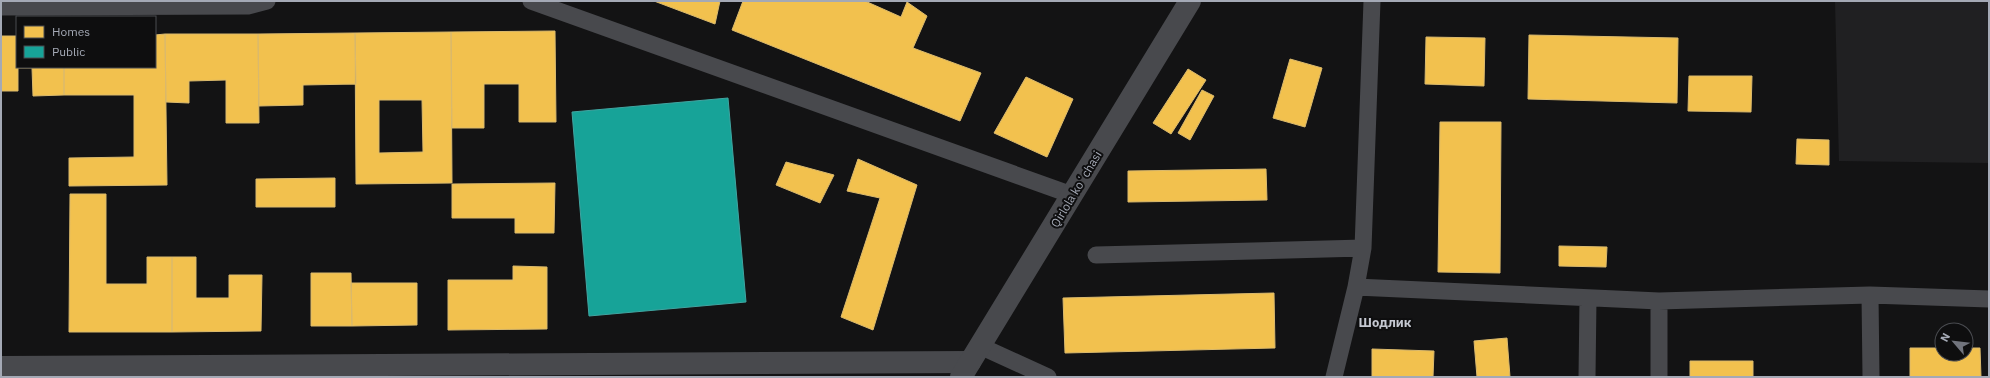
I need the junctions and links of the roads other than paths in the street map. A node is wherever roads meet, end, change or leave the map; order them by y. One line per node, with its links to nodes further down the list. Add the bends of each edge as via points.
1 (266, 1): 5 (lane, via 248,6)
2 (531, 1): 6 (lane)
3 (1190, 1): 6 (street, Qirlola koʻchasi)
4 (1372, 1): 7 (lane)
5 (1, 7)
6 (1072, 196): 14 (street, Qirlola koʻchasi)
7 (1364, 248): 8 (lane); 9 (lane)
8 (1096, 255)
9 (1356, 287): 11 (lane); 17 (lane)
10 (1870, 295): 12 (lane); 13 (lane); 20 (lane)
11 (1588, 299): 13 (lane); 18 (lane)
12 (1989, 299)
13 (1659, 301): 19 (lane)
14 (970, 362): 15 (street); 16 (lane)
15 (1, 367)
16 (1048, 377)
17 (1334, 377)
18 (1587, 377)
19 (1659, 377)
20 (1871, 377)

